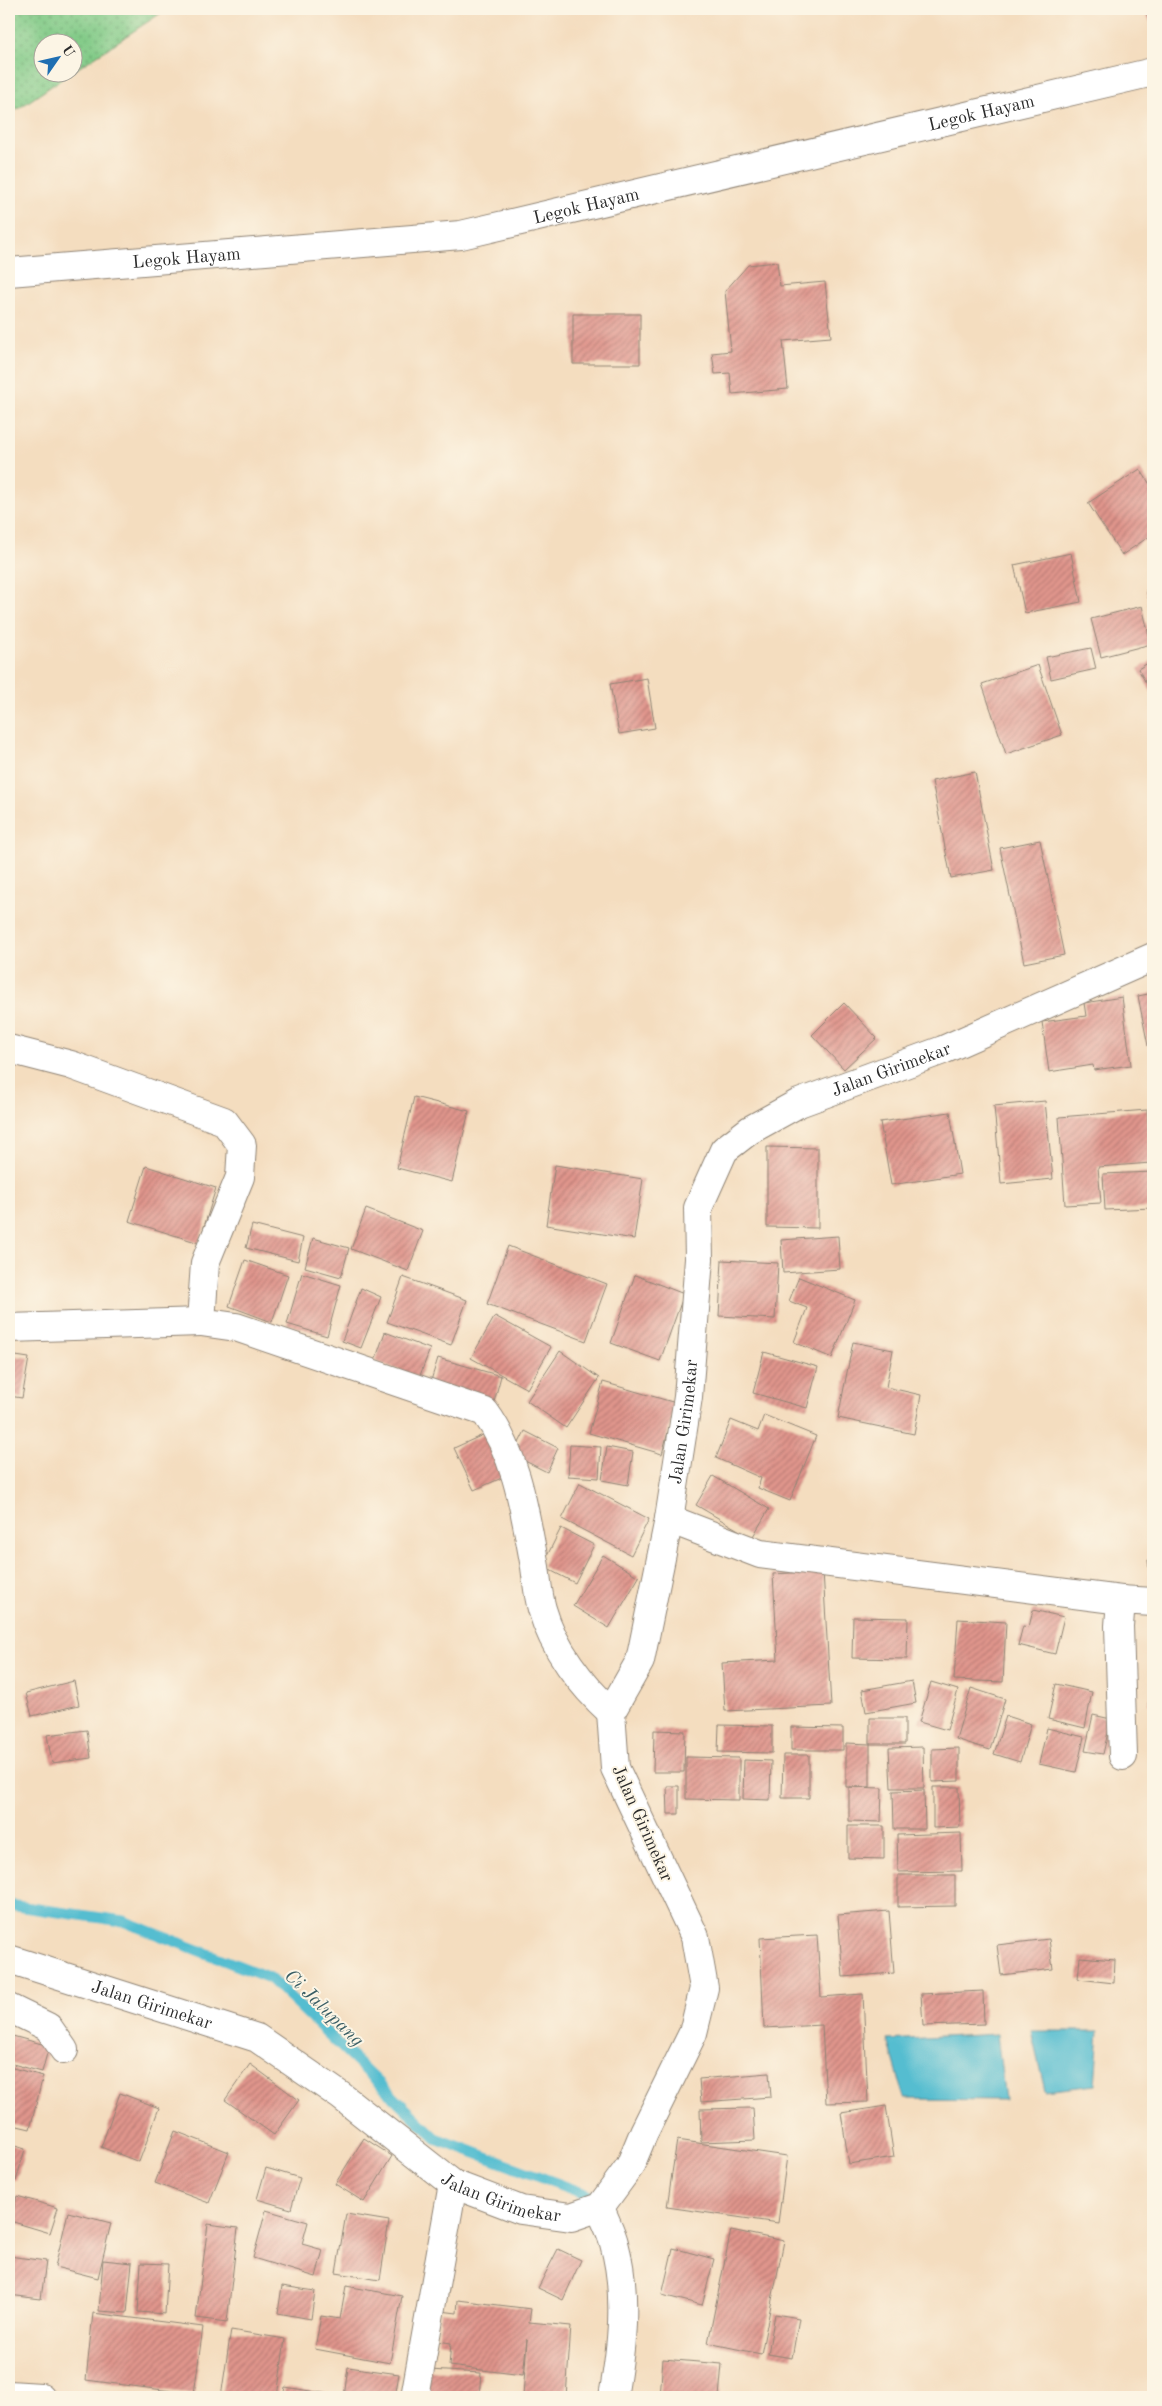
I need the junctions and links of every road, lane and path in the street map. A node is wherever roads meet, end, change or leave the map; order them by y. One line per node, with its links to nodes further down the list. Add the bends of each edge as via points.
1 (1153, 72): 2 (street, Legok Hayam, via 461,235)
2 (9, 272)
3 (1153, 957): 7 (street, Jalan Girimekar, via 943,1050 799,1103 750,1130 724,1150 698,1208 699,1259 688,1397)
4 (9, 1049): 5 (street, via 71,1065 224,1121 242,1145 240,1178 205,1263)
5 (201, 1322): 6 (street); 10 (street, via 236,1327 485,1412 505,1446 517,1481 542,1609 571,1667 587,1690)
6 (9, 1328)
7 (669, 1519): 8 (street, via 760,1554); 10 (street, Jalan Girimekar, via 640,1662)
8 (1121, 1600): 9 (street); 11 (street, via 1118,1626)
9 (1153, 1602)
10 (611, 1712): 16 (street, Jalan Girimekar, via 615,1768 695,1937 704,1988 693,2034 630,2166)
11 (1123, 1756)
12 (9, 1959): 15 (street, Jalan Girimekar, via 257,2038 341,2096)
13 (9, 2008): 14 (street, via 48,2027)
14 (64, 2050)
15 (453, 2184): 16 (street, Jalan Girimekar, via 521,2210 570,2216); 19 (street)
16 (600, 2207): 20 (street, via 614,2242 622,2283 621,2348)
17 (9, 2395): 18 (street)
18 (41, 2397)
19 (415, 2397)
20 (613, 2397)

